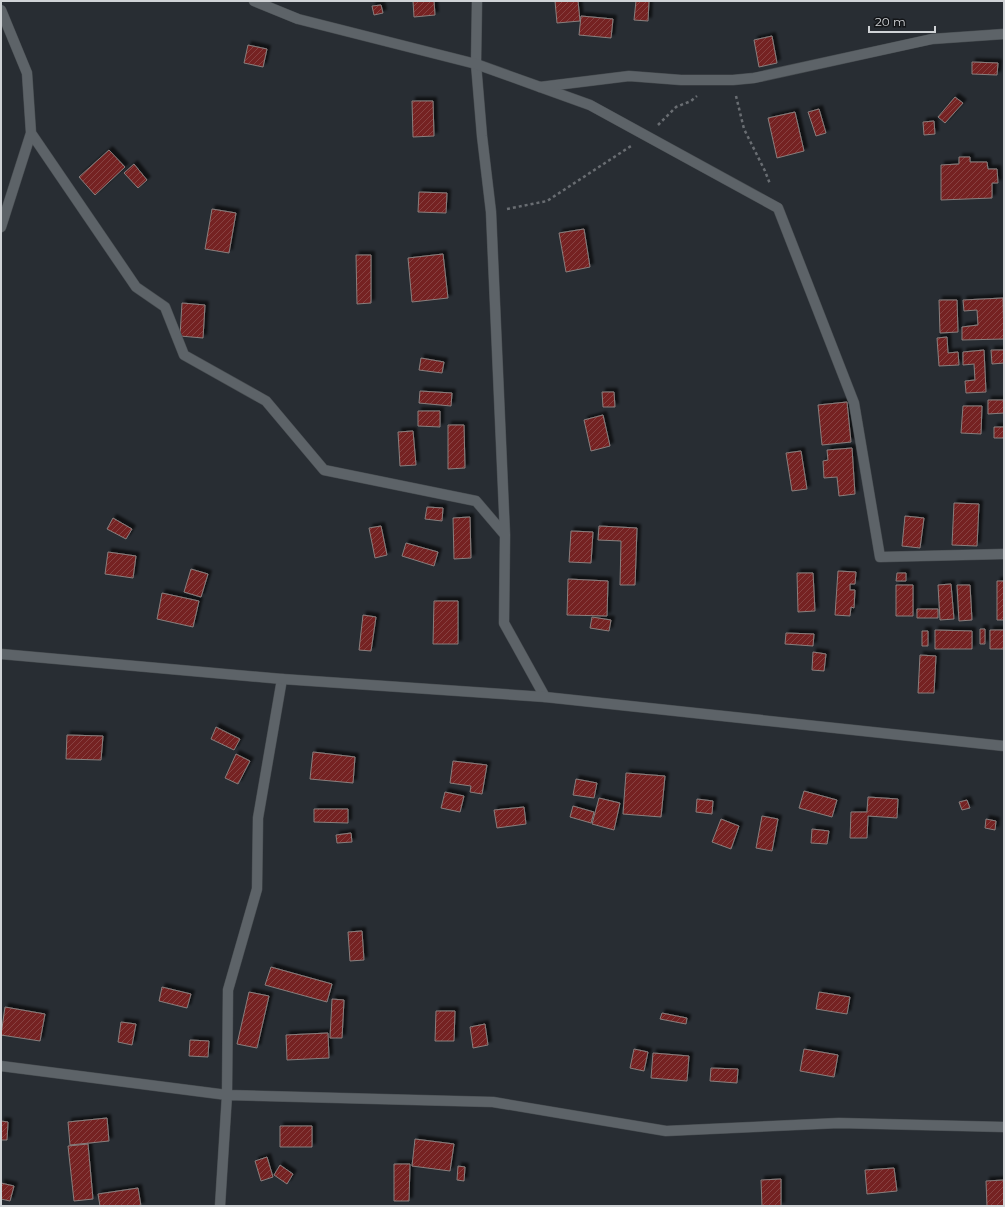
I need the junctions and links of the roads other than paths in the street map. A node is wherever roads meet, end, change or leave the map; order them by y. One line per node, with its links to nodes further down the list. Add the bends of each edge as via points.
1 (254, 1): 5 (street, via 298,19)
2 (477, 1): 5 (street)
3 (1, 10): 7 (street, via 27,72)
4 (1004, 34): 6 (street, via 932,39 754,78 681,80 629,76)
5 (476, 64): 6 (street); 9 (street, via 491,212)
6 (540, 87): 10 (street, via 590,105 778,208 854,403 880,558)
7 (31, 133): 8 (street); 9 (street, via 136,287 165,307 184,355 266,400 324,470 476,501)
8 (1, 227)
9 (505, 535): 13 (street, via 504,623)
10 (1004, 554)
11 (1, 654): 12 (street)
12 (282, 679): 13 (street); 16 (street, via 258,818 257,889 228,990)
13 (545, 698): 14 (street)
14 (1004, 746)
15 (1, 1066): 16 (street)
16 (227, 1095): 17 (street, via 493,1102 666,1131 839,1123); 18 (street)
17 (1004, 1127)
18 (220, 1206)

